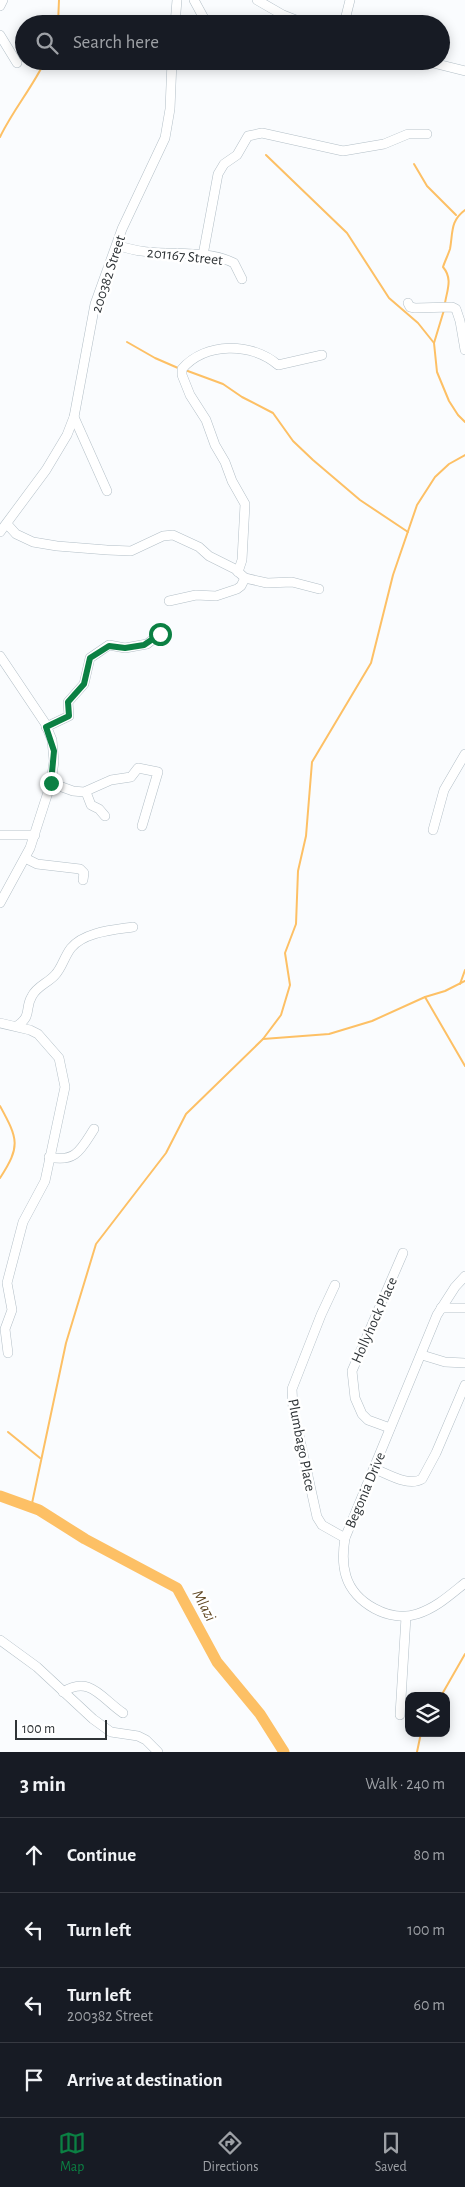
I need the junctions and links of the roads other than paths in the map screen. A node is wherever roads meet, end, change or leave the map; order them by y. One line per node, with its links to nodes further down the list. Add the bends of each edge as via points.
1 (3, 0): 6 (street)
2 (177, 0): 7 (street)
3 (194, 0): 8 (street)
4 (256, 0): 9 (street)
5 (350, 0): 10 (street)
6 (0, 6)
7 (176, 15)
8 (203, 15)
9 (283, 15)
10 (346, 15)
11 (0, 35): 12 (street)
12 (15, 60)
13 (450, 67): 15 (street)
14 (172, 70): 17 (street, 200382 Street, via 165,138)
15 (465, 71)
16 (427, 134): 18 (street, via 408,134 384,144 350,151 262,133 248,136 238,155 224,164 218,174)
17 (118, 245): 18 (street, 201167 Street, via 138,251); 23 (street, 200382 Street, via 95,304)
18 (203, 255): 19 (street, 201167 Street, via 218,256 234,263)
19 (242, 279)
20 (408, 303): 21 (street, via 416,308 452,307 458,312)
21 (465, 350)
22 (322, 354): 27 (street, via 278,365 270,358 253,352 213,350 197,356 182,369 190,395 206,420 245,504)
23 (74, 417): 24 (street); 25 (street, 200382 Street, via 62,445)
24 (106, 491)
25 (7, 524): 26 (street, 200382 Street); 27 (street, via 16,534 33,542 108,550 131,551 163,536 173,535 199,547)
26 (0, 532)
27 (241, 575): 28 (street, via 267,583 292,582); 29 (street, via 237,589 216,596 196,595)
28 (319, 590)
29 (169, 601)
30 (165, 630): 33 (street, via 147,644 125,648 109,646 90,658 84,684 68,702 69,716)
31 (0, 656): 32 (street)
32 (3, 670): 33 (street)
33 (46, 727): 35 (street, via 54,751)
34 (465, 754): 39 (street, via 444,790)
35 (51, 783): 36 (street); 41 (street)
36 (86, 792): 37 (street, via 91,805); 38 (street, via 111,780 131,777 138,768 158,772)
37 (105, 816)
38 (142, 826)
39 (433, 830)
40 (0, 835): 41 (street)
41 (35, 835): 42 (street)
42 (26, 858): 43 (street, via 37,864 80,869 84,873); 44 (street)
43 (83, 880)
44 (0, 904)
45 (133, 927): 47 (street, via 94,935 75,944 54,976 34,992 28,1015)
46 (0, 1023): 47 (street)
47 (18, 1026): 49 (street, via 38,1034 62,1067 64,1096)
48 (94, 1129): 49 (street, via 82,1150 61,1159)
49 (49, 1157): 55 (street, via 45,1181 23,1222 7,1283 12,1310 5,1328)
50 (404, 1253): 59 (street, Hollyhock Place, via 352,1371 355,1398 362,1414 368,1420)
51 (465, 1276): 53 (street, Begonia Drive)
52 (335, 1285): 61 (street, Plumbago Place, via 296,1376 291,1397 316,1517 322,1525)
53 (441, 1308): 54 (street); 56 (street, Begonia Drive)
54 (465, 1308)
55 (8, 1353)
56 (422, 1355): 57 (street, via 436,1361); 59 (street, Begonia Drive)
57 (465, 1363)
58 (465, 1385): 60 (street, via 422,1479 406,1481)
59 (390, 1428): 60 (street, Begonia Drive)
60 (375, 1469): 61 (street, Begonia Drive)
61 (345, 1538): 63 (street, Begonia Drive, via 343,1562 346,1578 354,1592 378,1610)
62 (465, 1583): 63 (street, via 432,1609)
63 (406, 1617): 67 (street)
64 (0, 1640): 65 (street, via 37,1667)
65 (63, 1692): 66 (street, via 75,1686 88,1686); 68 (street, via 111,1732 138,1736)
66 (122, 1714)
67 (400, 1715)
68 (158, 1752)

